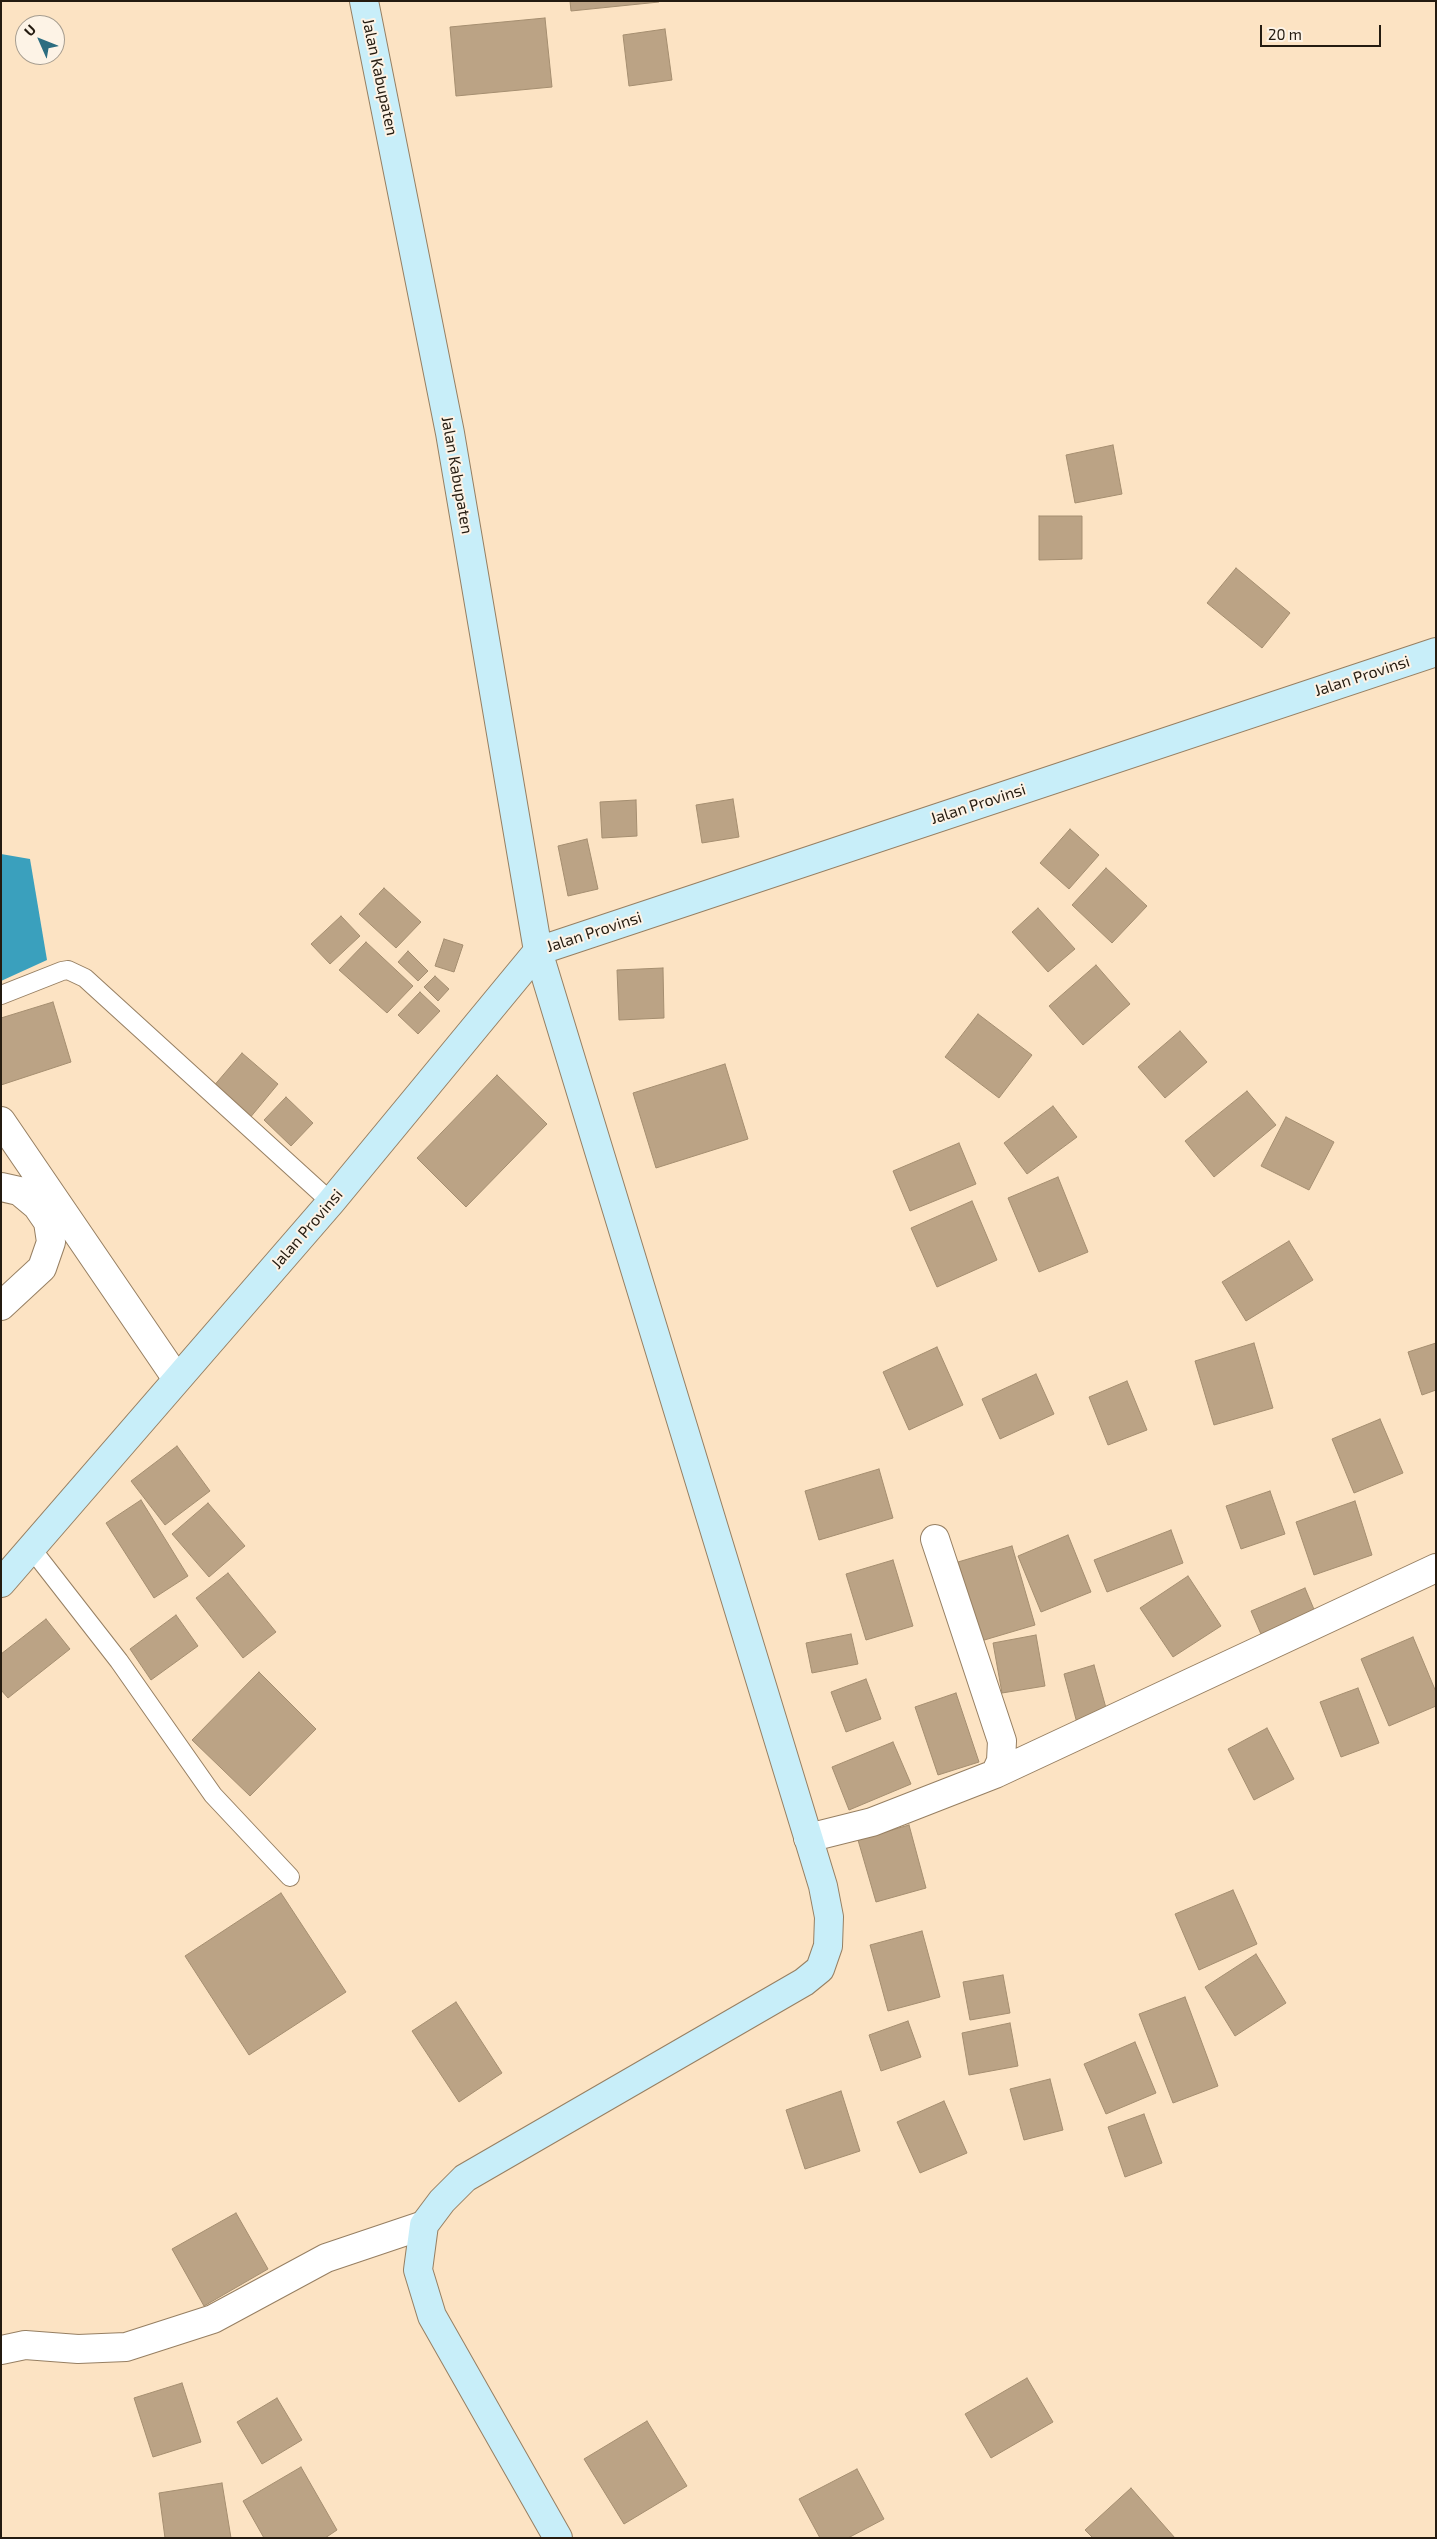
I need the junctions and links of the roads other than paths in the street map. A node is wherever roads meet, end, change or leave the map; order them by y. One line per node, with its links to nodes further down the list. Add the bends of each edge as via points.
1 (364, 1): 3 (street, Jalan Kabupaten, via 450,433)
2 (1436, 652): 3 (street, Jalan Provinsi)
3 (538, 951): 7 (street, Jalan Provinsi); 15 (street, Jalan Kabupaten)
4 (1, 995): 7 (lane, via 62,971 68,970 85,978)
5 (1, 1121): 9 (street)
6 (1, 1187): 8 (street, via 19,1191 37,1206 48,1222 51,1242 42,1268)
7 (331, 1202): 9 (street, Jalan Provinsi)
8 (1, 1306)
9 (177, 1379): 11 (street, Jalan Provinsi)
10 (935, 1539): 14 (street, via 1002,1741 1001,1761)
11 (32, 1548): 13 (street, Jalan Provinsi); 16 (lane, via 120,1661 214,1795)
12 (1436, 1568): 14 (street)
13 (1, 1583)
14 (996, 1774): 15 (street, via 872,1822)
15 (808, 1838): 17 (street, Jalan Kabupaten, via 829,1917 828,1946 820,1969 804,1982 465,2178)
16 (290, 1877)
17 (424, 2225): 18 (street, via 326,2258 213,2319 126,2348 25,2345); 19 (street, via 418,2270 432,2316)
18 (1, 2350)
19 (558, 2538)

